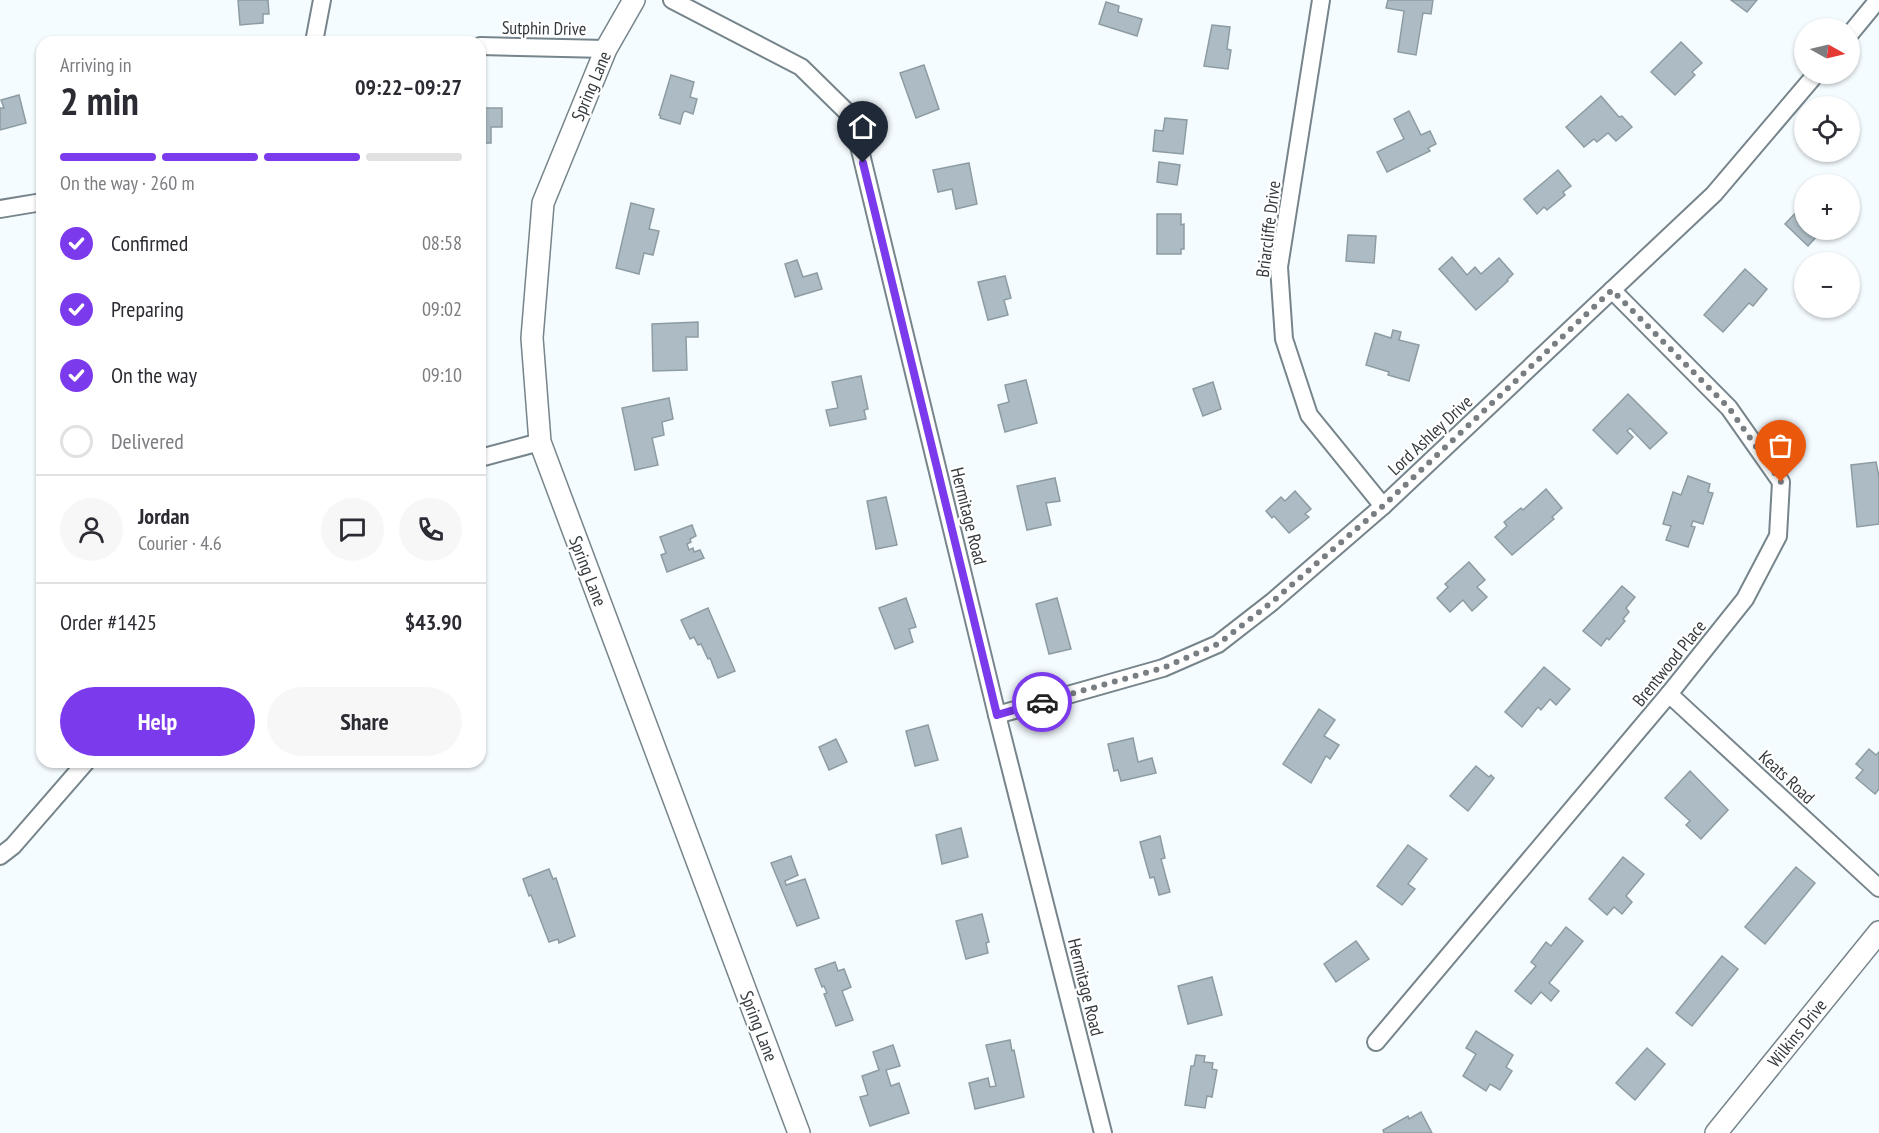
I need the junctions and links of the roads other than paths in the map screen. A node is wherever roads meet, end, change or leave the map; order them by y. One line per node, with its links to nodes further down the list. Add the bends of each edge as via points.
1 (322, 0): 7 (street)
2 (634, 0): 9 (street, Spring Lane)
3 (672, 0): 18 (street, Hermitage Road, via 801,67 852,117)
4 (1321, 0): 16 (street, Briarcliffe Drive, via 1279,267 1284,339 1309,415)
5 (1877, 4): 6 (street)
6 (1860, 23)
7 (315, 36)
8 (486, 46): 9 (street, Sutphin Drive)
9 (606, 49): 14 (street, Spring Lane, via 543,203 532,338)
10 (1808, 84): 13 (street, Lord Ashley Drive, via 1714,194)
11 (36, 203): 12 (street)
12 (0, 209)
13 (1612, 290): 16 (street, Lord Ashley Drive); 17 (street, Brentwood Place, via 1729,408 1781,482 1778,536 1745,598)
14 (540, 442): 15 (street); 25 (street, Spring Lane)
15 (486, 456)
16 (1383, 506): 18 (street, Lord Ashley Drive, via 1218,644 1163,668)
17 (1669, 694): 21 (street, Keats Road); 23 (street, Brentwood Place)
18 (997, 715): 24 (street, Hermitage Road)
19 (81, 768): 20 (street)
20 (0, 856)
21 (1879, 888)
22 (1879, 932): 26 (street, Wilkins Drive)
23 (1376, 1042)
24 (1099, 1132)
25 (799, 1133)
26 (1716, 1133)

